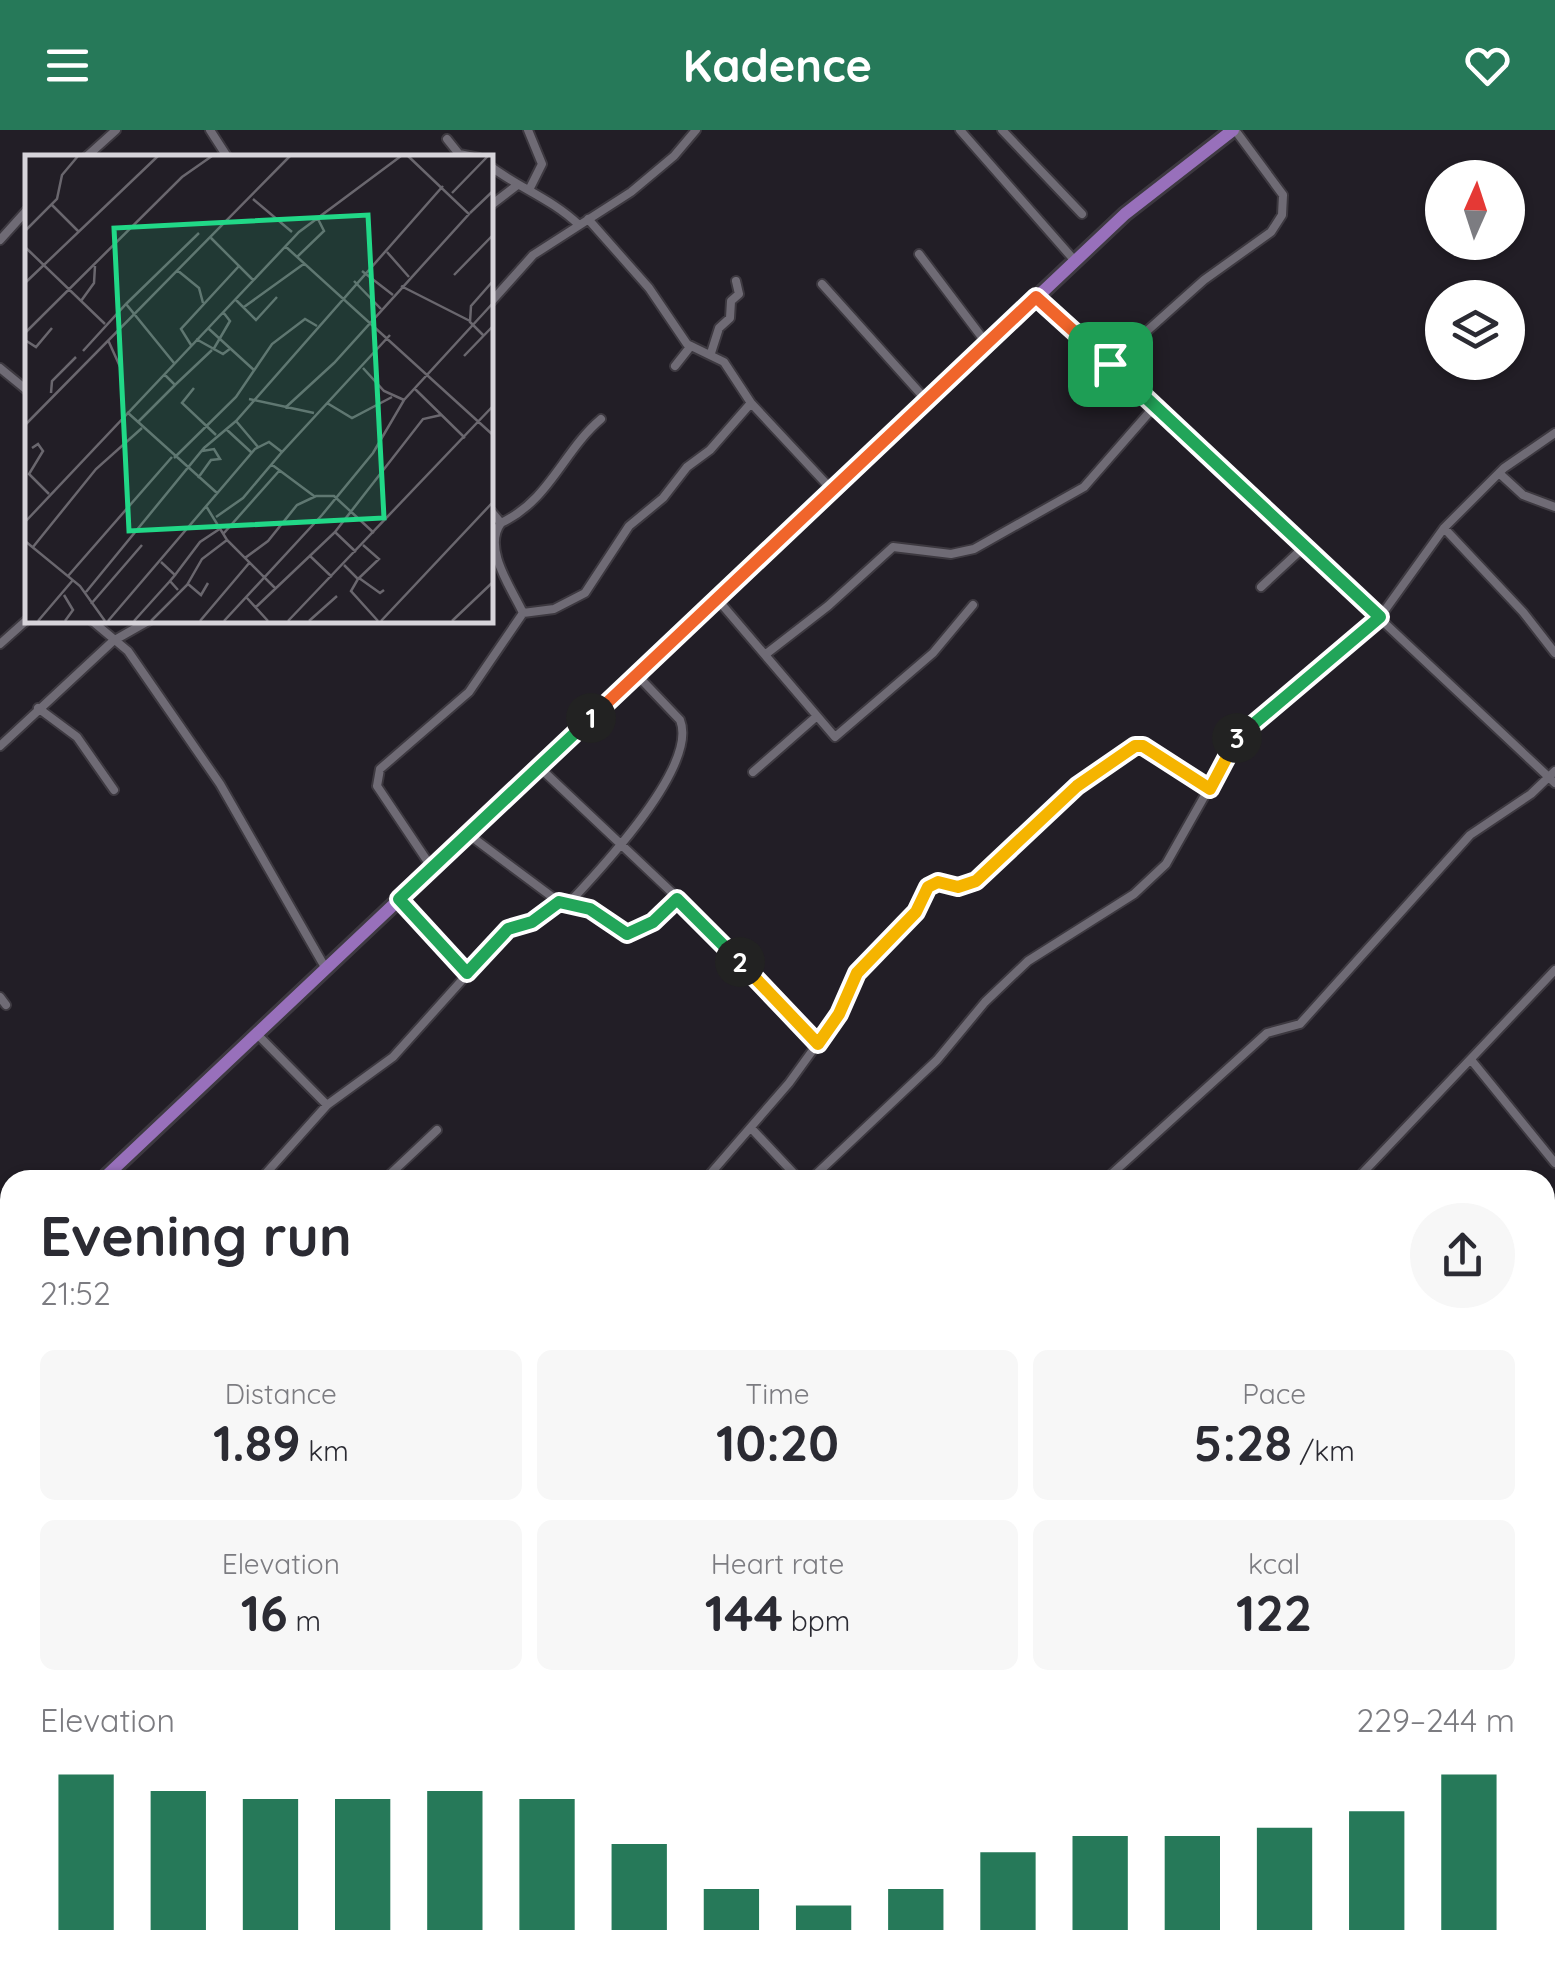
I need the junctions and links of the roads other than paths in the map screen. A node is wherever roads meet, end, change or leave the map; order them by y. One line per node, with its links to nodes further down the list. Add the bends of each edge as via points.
1 (116, 130): 9 (street)
2 (210, 130): 10 (street)
3 (528, 130): 14 (street, via 542,164)
4 (696, 130): 18 (street, via 631,192)
5 (960, 130): 21 (street)
6 (1002, 130): 17 (street)
7 (1234, 130): 21 (main road); 29 (street, via 1283,195 1282,215 1271,232 1204,280)
8 (446, 138): 11 (street)
9 (88, 155)
10 (226, 155)
11 (464, 155)
12 (492, 168): 13 (street)
13 (516, 186): 14 (street); 15 (street)
14 (529, 190): 18 (street)
15 (492, 204)
16 (25, 212): 19 (street)
17 (1082, 214)
18 (583, 222): 25 (street, via 533,254); 27 (street, via 649,288)
19 (0, 240)
20 (918, 254): 26 (street)
21 (1075, 262): 24 (main road)
22 (736, 281): 28 (street, via 739,294)
23 (822, 284): 33 (street)
24 (1036, 297): 26 (main road); 29 (street)
25 (492, 301)
26 (987, 344): 33 (main road)
27 (690, 347): 28 (street); 30 (street)
28 (711, 353): 34 (street, via 728,366)
29 (1110, 364): 35 (street)
30 (675, 366)
31 (0, 368): 32 (street)
32 (25, 389)
33 (928, 402): 39 (main road)
34 (751, 403): 39 (street); 48 (street, via 629,526 585,593)
35 (1153, 408): 44 (street); 55 (street, via 1084,486 974,549 951,554 893,547)
36 (601, 419): 42 (street, via 572,444 562,470 527,508)
37 (1555, 433): 38 (street)
38 (1499, 473): 40 (street, via 1522,495); 43 (street)
39 (833, 491): 46 (main road)
40 (1555, 507)
41 (492, 512): 42 (street)
42 (501, 522): 48 (street, via 498,557)
43 (1444, 528): 49 (street); 56 (street)
44 (1305, 546): 45 (street); 49 (street)
45 (1261, 588)
46 (718, 600): 55 (street); 57 (main road)
47 (973, 606): 59 (street, via 843,735 836,737)
48 (523, 613): 68 (street, via 469,692 377,777)
49 (1380, 617): 63 (street); 64 (street, via 1238,737)
50 (25, 622): 54 (street)
51 (93, 622): 53 (street)
52 (146, 622): 53 (street)
53 (113, 641): 58 (street); 72 (street, via 143,670 220,784)
54 (0, 644)
55 (766, 654): 59 (street)
56 (1555, 654)
57 (637, 675): 61 (main road); 67 (street, via 683,730 664,786)
58 (38, 708): 60 (street); 65 (street, via 77,736)
59 (817, 716): 62 (street)
60 (0, 746)
61 (539, 767): 66 (main road); 67 (street)
62 (753, 772)
63 (1553, 777): 88 (street, via 1470,835 1300,1024 1267,1034)
64 (1210, 789): 76 (street, via 1135,746 1077,786 976,881 928,887 916,912 857,973); 87 (street, via 1166,864 1134,894 1028,961 937,1060)
65 (114, 790)
66 (468, 834): 68 (main road); 71 (street)
67 (622, 844): 70 (street); 71 (street)
68 (432, 868): 69 (main road)
69 (399, 899): 72 (main road); 74 (street)
70 (677, 899): 71 (street, via 653,922 627,934 590,909); 76 (street)
71 (563, 903): 74 (street, via 508,929)
72 (326, 969): 75 (main road)
73 (1555, 970): 77 (street)
74 (467, 973): 78 (street, via 394,1057)
75 (257, 1034): 78 (street); 82 (main road)
76 (818, 1044): 79 (street)
77 (1472, 1061): 81 (street); 89 (street)
78 (327, 1105): 83 (street)
79 (751, 1128): 85 (street); 86 (street)
80 (437, 1130): 84 (street)
81 (1555, 1164)
82 (113, 1170)
83 (269, 1170)
84 (395, 1170)
85 (714, 1170)
86 (791, 1170)
87 (821, 1170)
88 (1117, 1170)
89 (1366, 1170)

